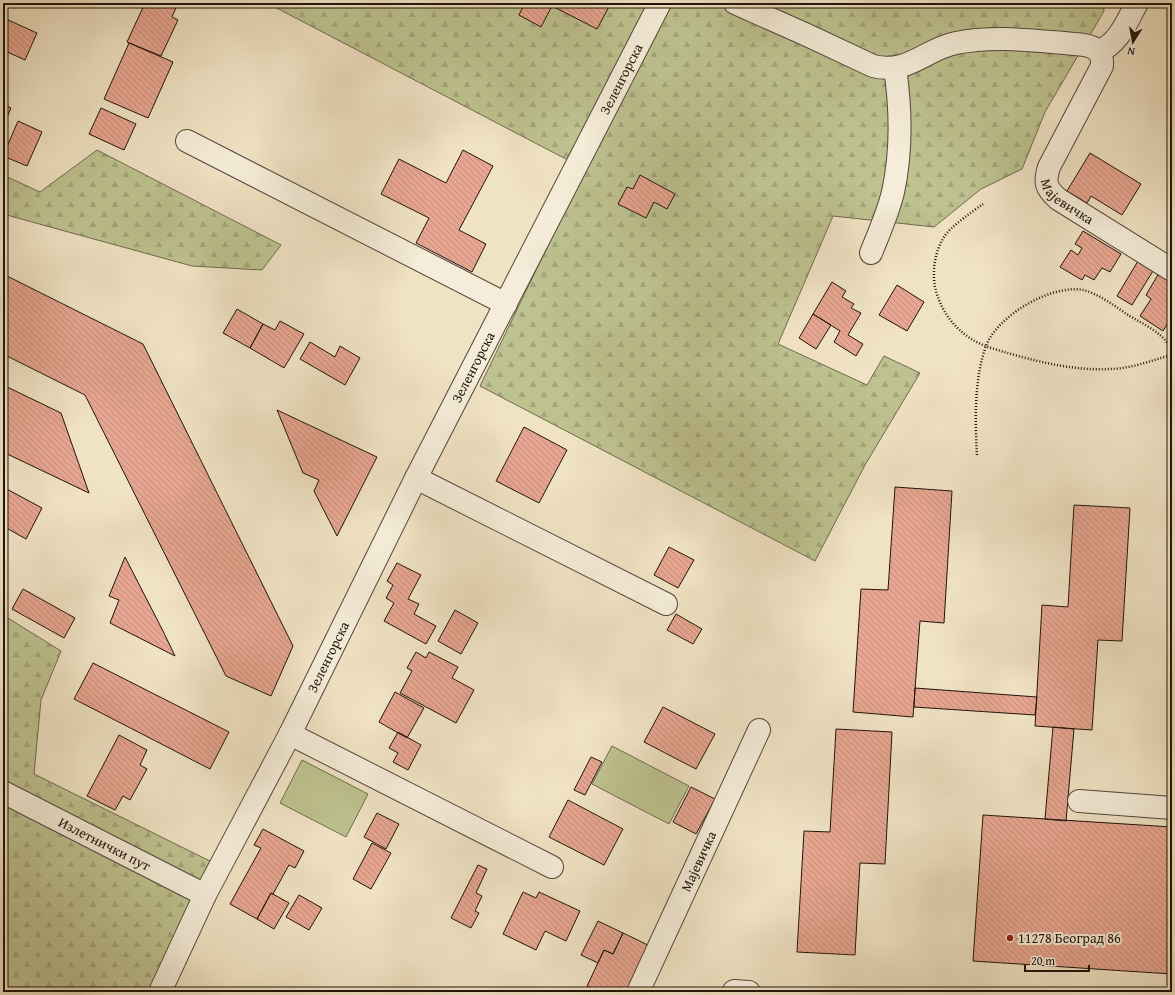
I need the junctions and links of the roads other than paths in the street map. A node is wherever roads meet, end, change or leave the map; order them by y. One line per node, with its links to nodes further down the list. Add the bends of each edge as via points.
1 (660, 3): 9 (street, Зеленгорска)
2 (735, 3): 5 (street, via 873,66)
3 (1137, 3): 4 (street, via 1118,39)
4 (1099, 52): 5 (street, via 1084,44 995,39 951,44 910,64); 8 (street, Мајевичка, via 1102,66 1049,167 1047,186 1058,199)
5 (895, 68): 7 (street, via 899,116 897,166 889,206)
6 (187, 141): 9 (street)
7 (871, 252)
8 (1172, 270)
9 (506, 304): 10 (street, Зеленгорска)
10 (416, 478): 11 (street); 13 (street, Зеленгорска)
11 (666, 604)
12 (759, 730): 20 (street, Мајевичка)
13 (290, 734): 17 (street); 18 (street, Зеленгорска)
14 (3, 792): 18 (street, Излетнички пут)
15 (1078, 801): 16 (street)
16 (1172, 808)
17 (552, 867)
18 (205, 895): 19 (street, Зеленгорска)
19 (160, 992)
20 (638, 992)

